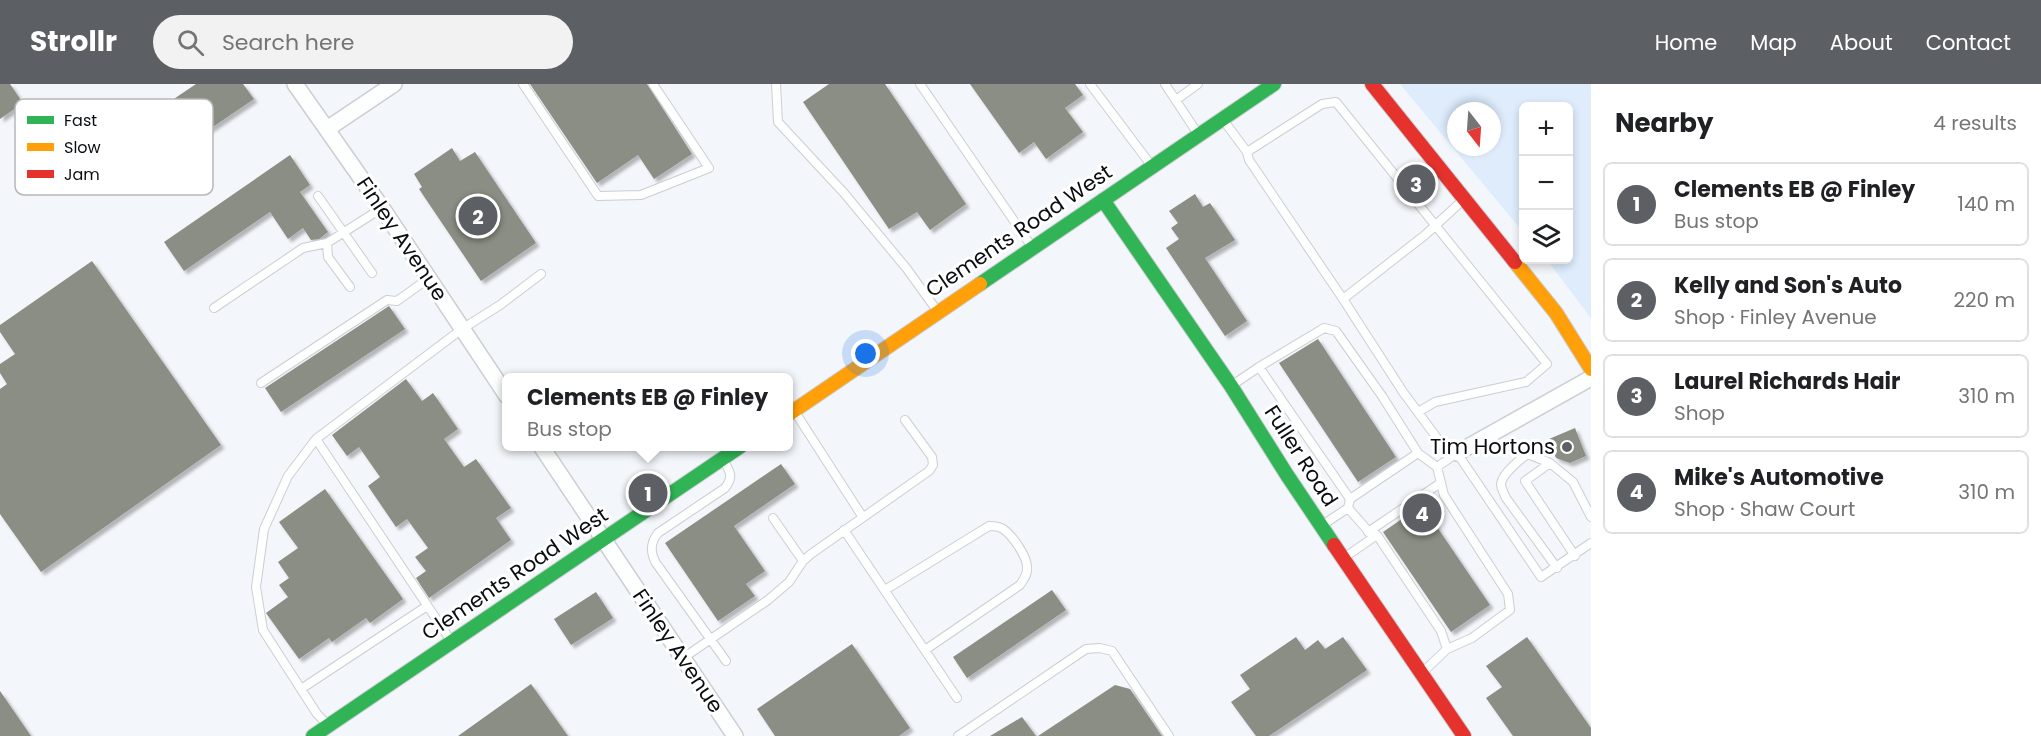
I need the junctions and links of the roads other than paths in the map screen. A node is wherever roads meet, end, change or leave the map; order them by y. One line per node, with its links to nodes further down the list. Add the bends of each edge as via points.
1 (295, 84): 14 (street, Finley Avenue)
2 (394, 84): 14 (street)
3 (523, 84): 4 (lane, via 598,196 641,195 709,168)
4 (653, 84)
5 (776, 84): 32 (lane, via 778,122 844,193)
6 (920, 84): 25 (lane)
7 (1090, 84): 17 (lane)
8 (1165, 84): 12 (lane)
9 (1198, 84): 12 (lane)
10 (1274, 84): 13 (street, Clements Road West)
11 (1372, 84): 19 (street)
12 (1176, 100): 15 (lane)
13 (1223, 119): 15 (street, Clements Road West); 16 (lane)
14 (327, 129): 21 (street, Finley Avenue)
15 (1198, 135): 17 (street, Clements Road West)
16 (1247, 152): 22 (lane, via 1322,104 1336,102); 30 (lane)
17 (1152, 166): 20 (street, Clements Road West)
18 (318, 196): 23 (lane)
19 (1464, 199): 22 (lane); 35 (street, via 1556,314)
20 (1103, 200): 25 (street, Clements Road West); 38 (street, Fuller Road)
21 (382, 208): 23 (lane); 28 (street, Finley Avenue)
22 (1434, 226): 30 (lane); 41 (lane, via 1547,364 1526,382 1435,402)
23 (343, 233): 24 (lane); 26 (lane)
24 (327, 243): 29 (lane, via 328,257); 31 (lane, via 303,248)
25 (1033, 248): 32 (street, Clements Road West)
26 (372, 273)
27 (541, 274): 33 (lane)
28 (429, 278): 33 (street, Finley Avenue); 37 (lane, via 397,301 387,300)
29 (350, 287)
30 (1343, 299): 41 (lane)
31 (214, 308)
32 (938, 312): 40 (street, Clements Road West)
33 (462, 329): 39 (street, Finley Avenue); 44 (lane)
34 (1259, 367): 38 (lane); 47 (lane, via 1323,328 1336,332); 53 (lane)
35 (1591, 369)
36 (1591, 378): 48 (street)
37 (261, 383)
38 (1231, 386): 58 (street, Fuller Road)
39 (502, 389)
40 (793, 412)
41 (1418, 412): 48 (lane)
42 (793, 416): 55 (lane)
43 (905, 420): 55 (lane, via 932,457 933,465)
44 (316, 439): 69 (lane); 77 (lane, via 288,476 264,529 256,588 263,630)
45 (544, 451): 62 (street, Finley Avenue)
46 (735, 451): 49 (street, Clements Road West)
47 (1418, 453): 51 (lane); 53 (lane)
48 (1454, 455): 51 (lane); 67 (lane, via 1541,577)
49 (723, 459): 62 (street, Clements Road West); 70 (lane, via 731,479 725,488 670,523 658,533 651,547 656,563)
50 (1550, 463): 56 (lane, via 1573,482); 64 (lane, via 1525,481); 67 (lane, via 1528,454 1507,473 1501,486)
51 (1437, 467): 52 (lane)
52 (1440, 483): 60 (lane); 73 (lane, via 1508,594 1510,610 1472,638)
53 (1350, 499): 54 (lane)
54 (1348, 508): 58 (lane); 60 (lane)
55 (862, 516): 59 (lane)
56 (1591, 517)
57 (773, 518): 66 (lane)
58 (1322, 526): 65 (street, Fuller Road)
59 (844, 530): 66 (lane); 68 (lane)
60 (1368, 532): 61 (lane)
61 (1377, 535): 65 (lane); 73 (lane, via 1441,631)
62 (603, 541): 71 (street, Clements Road West); 74 (street, Finley Avenue)
63 (1591, 543): 64 (lane)
64 (1575, 556): 67 (lane)
65 (1343, 558): 76 (street, Fuller Road)
66 (803, 561): 70 (lane, via 789,582 768,600)
67 (1557, 568)
68 (885, 590): 72 (lane); 72 (lane, via 989,526 1005,529 1012,537 1028,567 1020,585)
69 (427, 606): 71 (lane); 77 (lane)
70 (711, 639): 74 (lane); 75 (lane)
71 (452, 642): 79 (street, Clements Road West)
72 (925, 650): 78 (lane)
73 (1447, 650): 76 (lane)
74 (683, 658): 81 (street, Finley Avenue)
75 (726, 661)
76 (1422, 674): 84 (street, Fuller Road)
77 (300, 689): 79 (lane)
78 (957, 698)
79 (328, 726): 80 (street, Clements Road West)
80 (313, 736)
81 (735, 736)
82 (958, 736): 83 (lane, via 1086,649 1100,648 1112,651)
83 (1169, 736)
84 (1464, 736)

